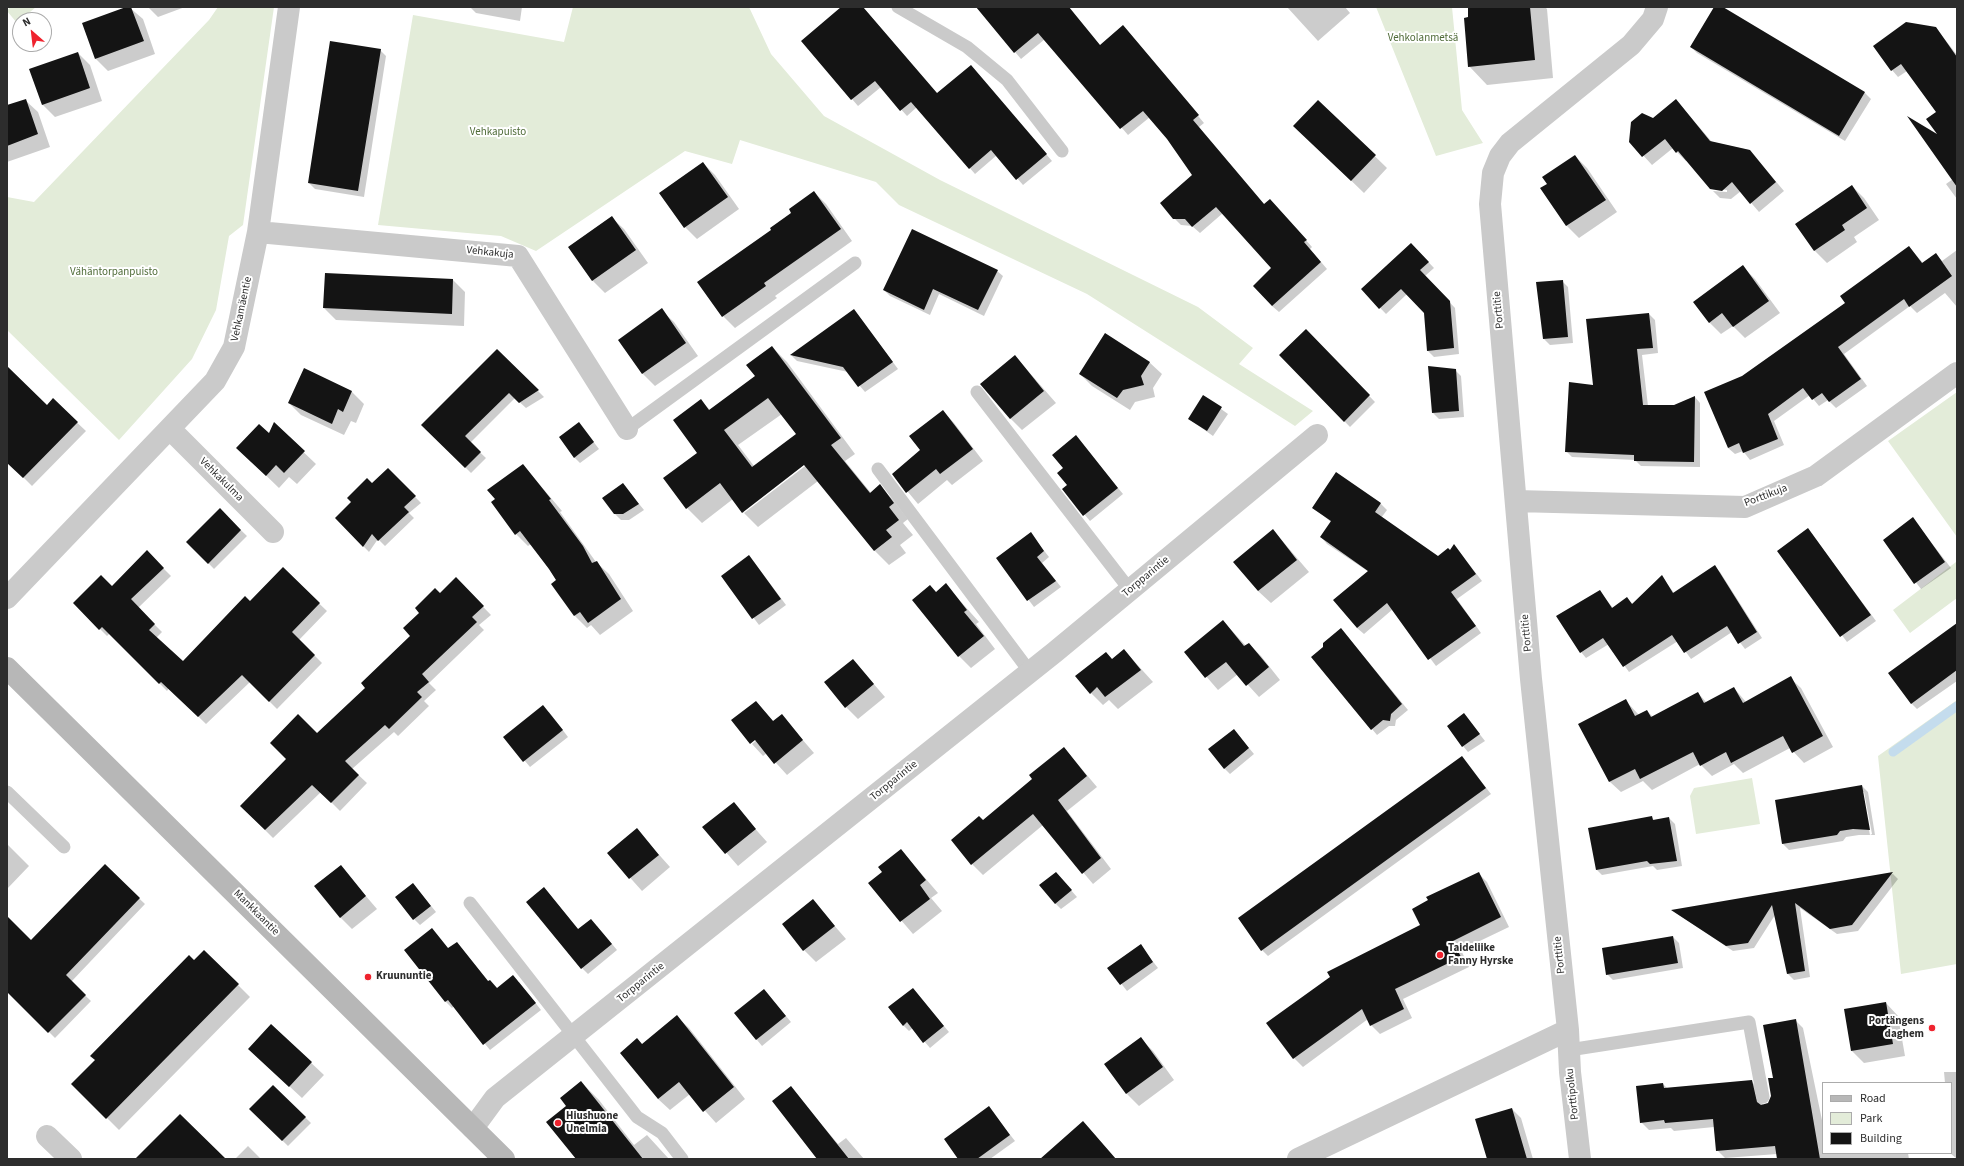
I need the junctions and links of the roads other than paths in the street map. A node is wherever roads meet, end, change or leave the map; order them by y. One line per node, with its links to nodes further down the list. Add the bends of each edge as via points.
1 (289, 7): 5 (street, Vehkamäentie)
2 (898, 7): 4 (lane, via 967,47 1007,80)
3 (1657, 7): 13 (street, Porttitie, via 1653,19 1631,45 1510,143 1492,173 1490,204)
4 (1062, 151)
5 (258, 232): 9 (street, Vehkamäentie, via 234,347 215,381); 10 (street, Vehkakuja, via 518,256)
6 (855, 263): 10 (lane)
7 (1957, 373): 13 (street, Porttikuja, via 1816,476 1745,507)
8 (977, 392): 15 (lane)
9 (170, 429): 14 (street, Vehkakulma); 16 (street, Vehkamäentie)
10 (627, 429)
11 (1317, 435): 15 (street, Torpparintie)
12 (878, 469): 18 (lane)
13 (1516, 501): 23 (street, Porttitie, via 1531,679)
14 (273, 532)
15 (1130, 590): 18 (street, Torpparintie)
16 (7, 598)
17 (7, 668): 25 (main road, Mankkaantie)
18 (1030, 672): 22 (street, Torpparintie)
19 (7, 792): 20 (lane)
20 (64, 847)
21 (470, 904): 22 (lane)
22 (574, 1037): 25 (street, Torpparintie, via 494,1098); 29 (lane, via 638,1117 662,1133)
23 (1569, 1040): 24 (lane, via 1749,1022); 30 (street); 31 (street, Porttipolku)
24 (1763, 1097)
25 (473, 1128): 28 (main road, Mankkaantie)
26 (47, 1136): 27 (street)
27 (70, 1159)
28 (504, 1159)
29 (682, 1159)
30 (1298, 1159)
31 (1580, 1159)

